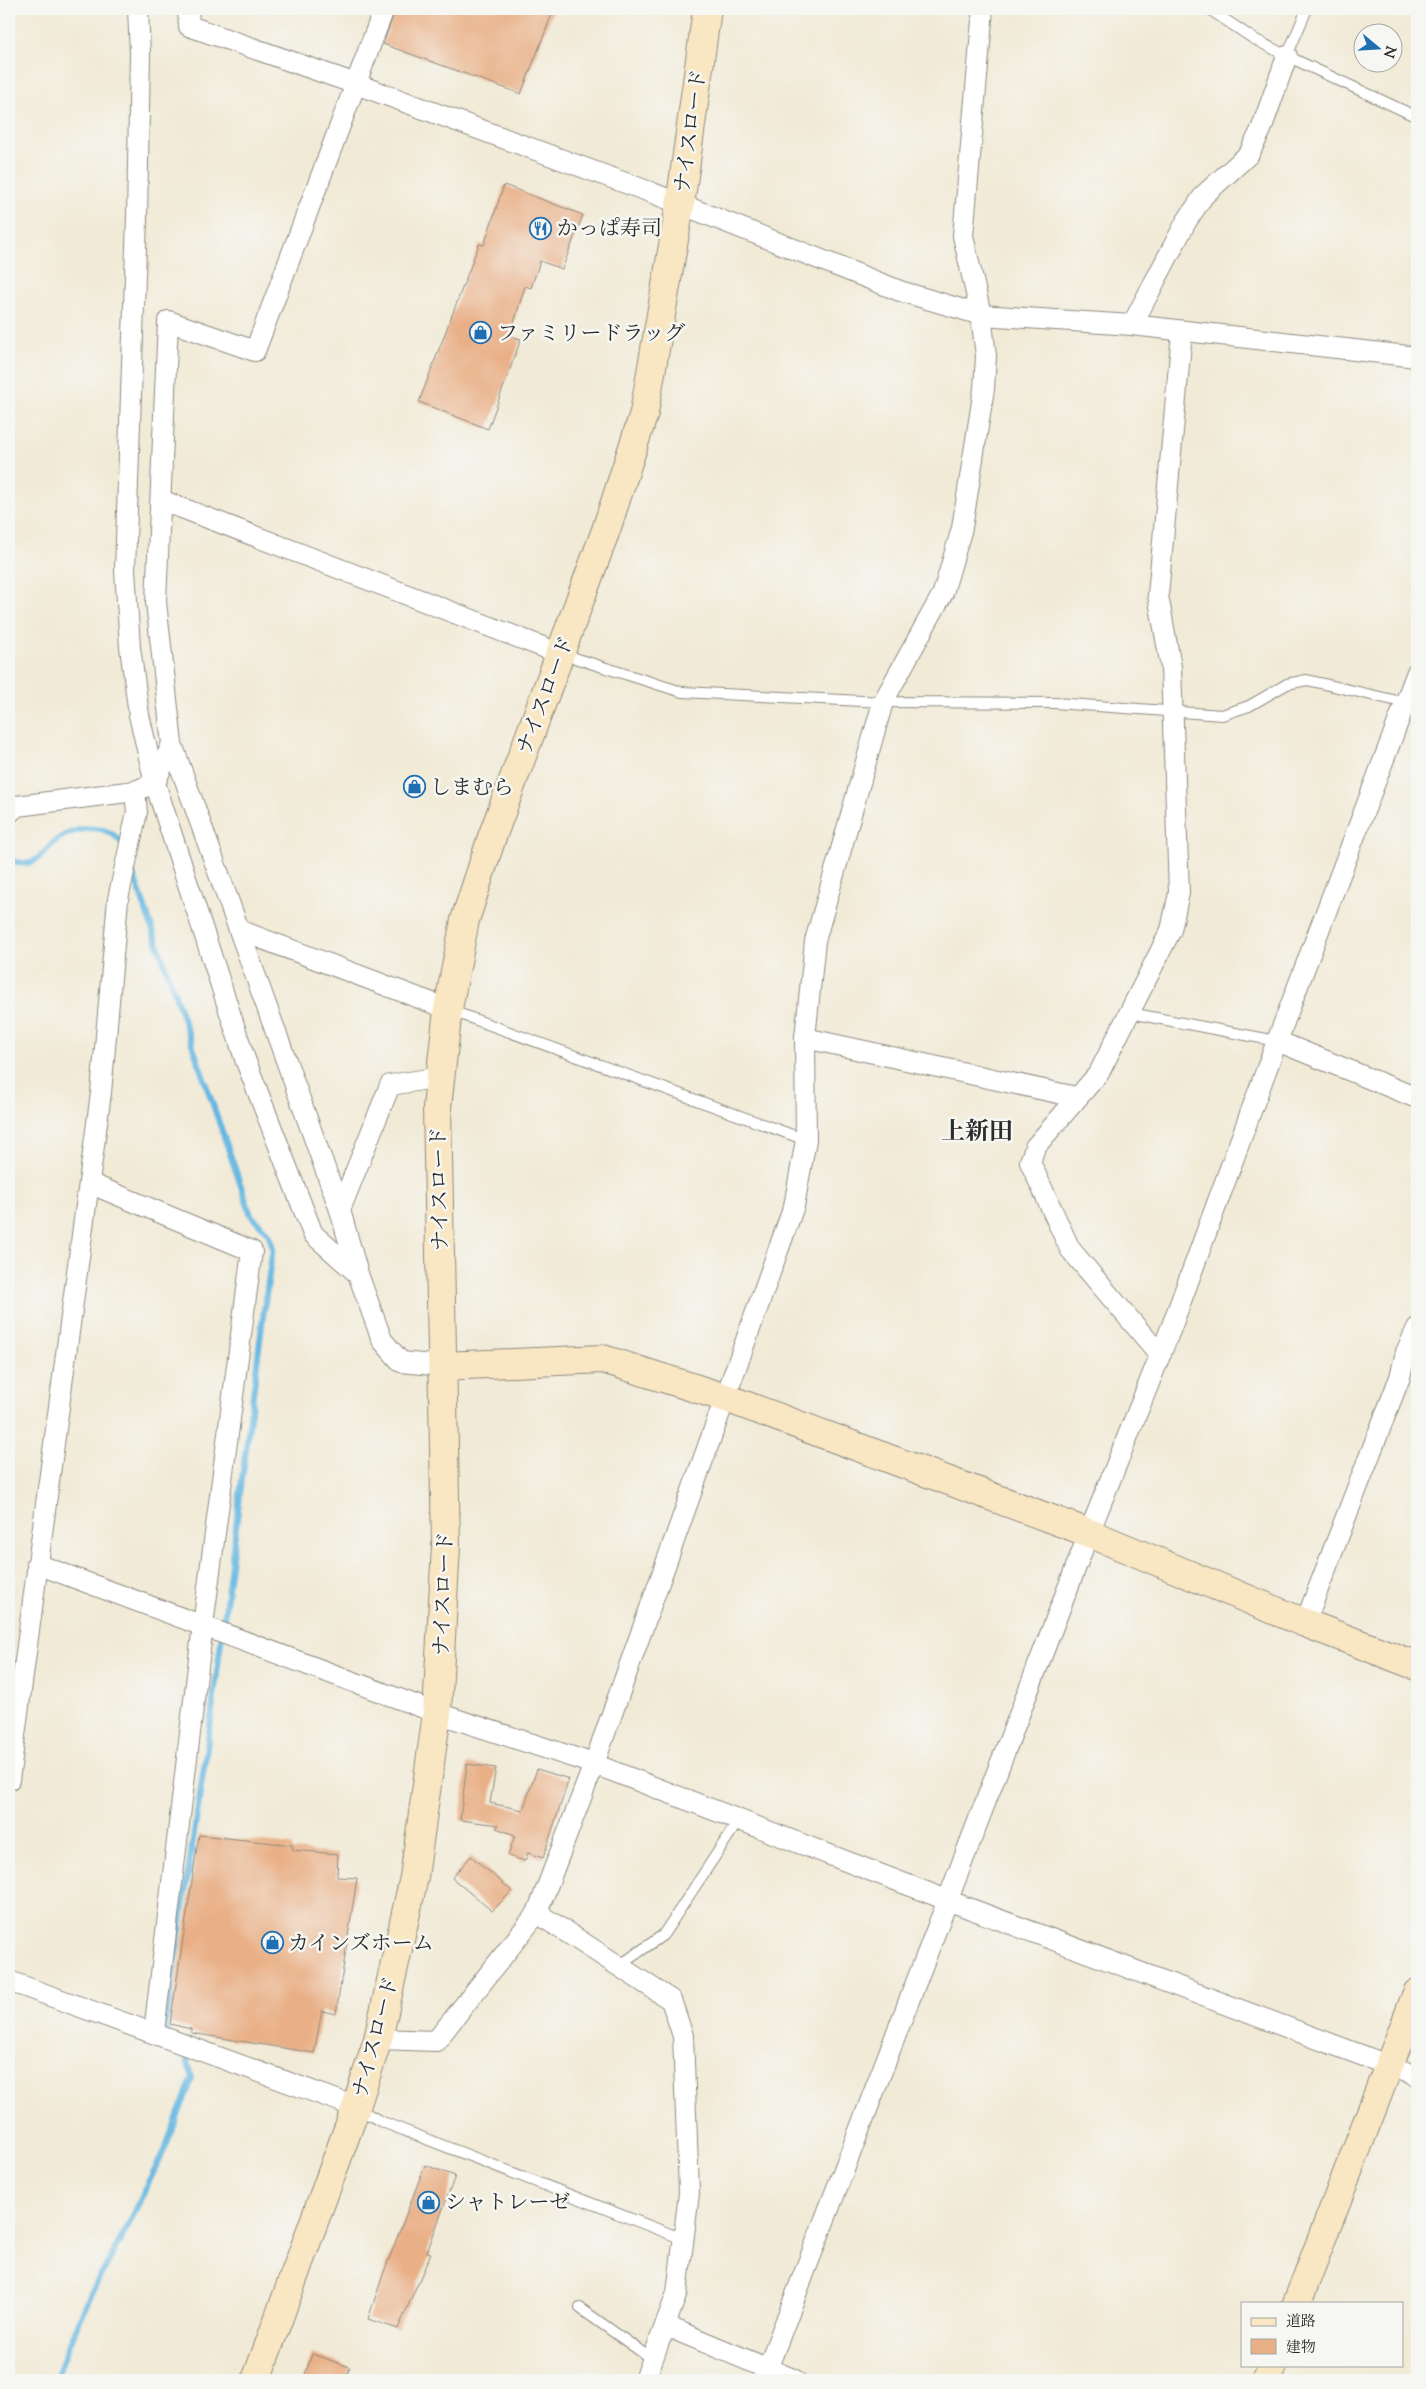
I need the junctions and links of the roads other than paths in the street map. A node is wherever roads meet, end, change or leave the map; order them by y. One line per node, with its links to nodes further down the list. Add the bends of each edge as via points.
1 (138, 9): 23 (street, via 137,218 125,570 136,695)
2 (188, 9): 9 (street, via 189,26)
3 (384, 9): 9 (street)
4 (707, 9): 11 (street, ナイスロード)
5 (983, 9): 12 (street, via 963,236)
6 (1209, 9): 8 (lane)
7 (1307, 9): 8 (lane)
8 (1287, 56): 10 (lane); 13 (street, via 1261,130 1249,154 1204,195 1186,222)
9 (356, 84): 11 (street); 16 (street, via 255,351 168,321)
10 (1417, 117)
11 (680, 205): 12 (street, via 900,292); 17 (street, ナイスロード, via 644,414)
12 (981, 315): 13 (street); 19 (street, via 986,356 984,389 962,528 943,593)
13 (1132, 325): 14 (street)
14 (1182, 332): 15 (street); 21 (street, via 1158,595 1171,667)
15 (1417, 357)
16 (161, 500): 17 (street); 22 (street, via 156,602)
17 (561, 654): 19 (lane, via 682,692); 27 (street, ナイスロード, via 471,902)
18 (1417, 672): 20 (street)
19 (883, 702): 21 (lane, via 1055,703); 29 (street, via 815,941)
20 (1411, 705): 21 (lane, via 1306,680 1287,684 1249,706 1222,715); 30 (street)
21 (1172, 711): 28 (street, via 1180,893 1170,930)
22 (172, 744): 23 (street); 26 (street)
23 (155, 783): 24 (street); 37 (street, via 245,1059 313,1234)
24 (135, 791): 25 (street, via 17,806); 35 (street, via 137,812 118,899)
25 (9, 813)
26 (239, 930): 27 (street); 36 (street)
27 (448, 1009): 31 (street, ナイスロード); 34 (lane)
28 (1130, 1013): 30 (lane); 32 (street, via 1100,1073)
29 (805, 1038): 32 (street); 34 (street)
30 (1277, 1041): 33 (street); 39 (street)
31 (440, 1077): 36 (street, via 390,1085); 40 (street, ナイスロード, via 437,1108 438,1210)
32 (1076, 1097): 39 (street, via 1035,1147 1030,1162 1070,1249)
33 (1417, 1098)
34 (806, 1140): 42 (street, via 794,1206)
35 (89, 1183): 44 (street); 46 (street, via 252,1251)
36 (340, 1210): 37 (street)
37 (358, 1274): 40 (street, via 382,1340 401,1362)
38 (1417, 1328): 41 (street, via 1406,1352)
39 (1160, 1355): 43 (street)
40 (443, 1366): 42 (street, via 603,1359); 48 (street, ナイスロード, via 446,1545)
41 (1408, 1380): 45 (street)
42 (726, 1398): 43 (street); 49 (street)
43 (1089, 1533): 45 (street); 52 (street)
44 (37, 1564): 46 (street); 50 (street)
45 (1305, 1623): 47 (street)
46 (204, 1625): 48 (street); 57 (street)
47 (1417, 1666)
48 (437, 1713): 49 (street); 58 (street, ナイスロード, via 414,1877)
49 (594, 1764): 51 (street); 53 (street)
50 (9, 1780)
51 (739, 1820): 52 (street); 54 (lane, via 663,1935)
52 (947, 1900): 59 (street); 68 (street)
53 (537, 1913): 54 (street); 58 (street, via 436,2041)
54 (619, 1966): 62 (street, via 670,2000 683,2036 689,2193)
55 (9, 1981): 57 (street)
56 (1417, 1993): 59 (street)
57 (154, 2032): 61 (street)
58 (378, 2039): 61 (street, ナイスロード)
59 (1389, 2065): 60 (street); 63 (street)
60 (1417, 2076)
61 (356, 2108): 62 (lane, via 380,2121); 69 (street, ナイスロード)
62 (683, 2239): 65 (street, via 677,2293)
63 (1297, 2302)
64 (580, 2308): 66 (lane)
65 (666, 2326): 66 (street); 68 (street)
66 (653, 2360): 70 (street)
67 (1273, 2366): 72 (street)
68 (765, 2375): 71 (street)
69 (256, 2380)
70 (645, 2380)
71 (795, 2380)
72 (1267, 2380)

